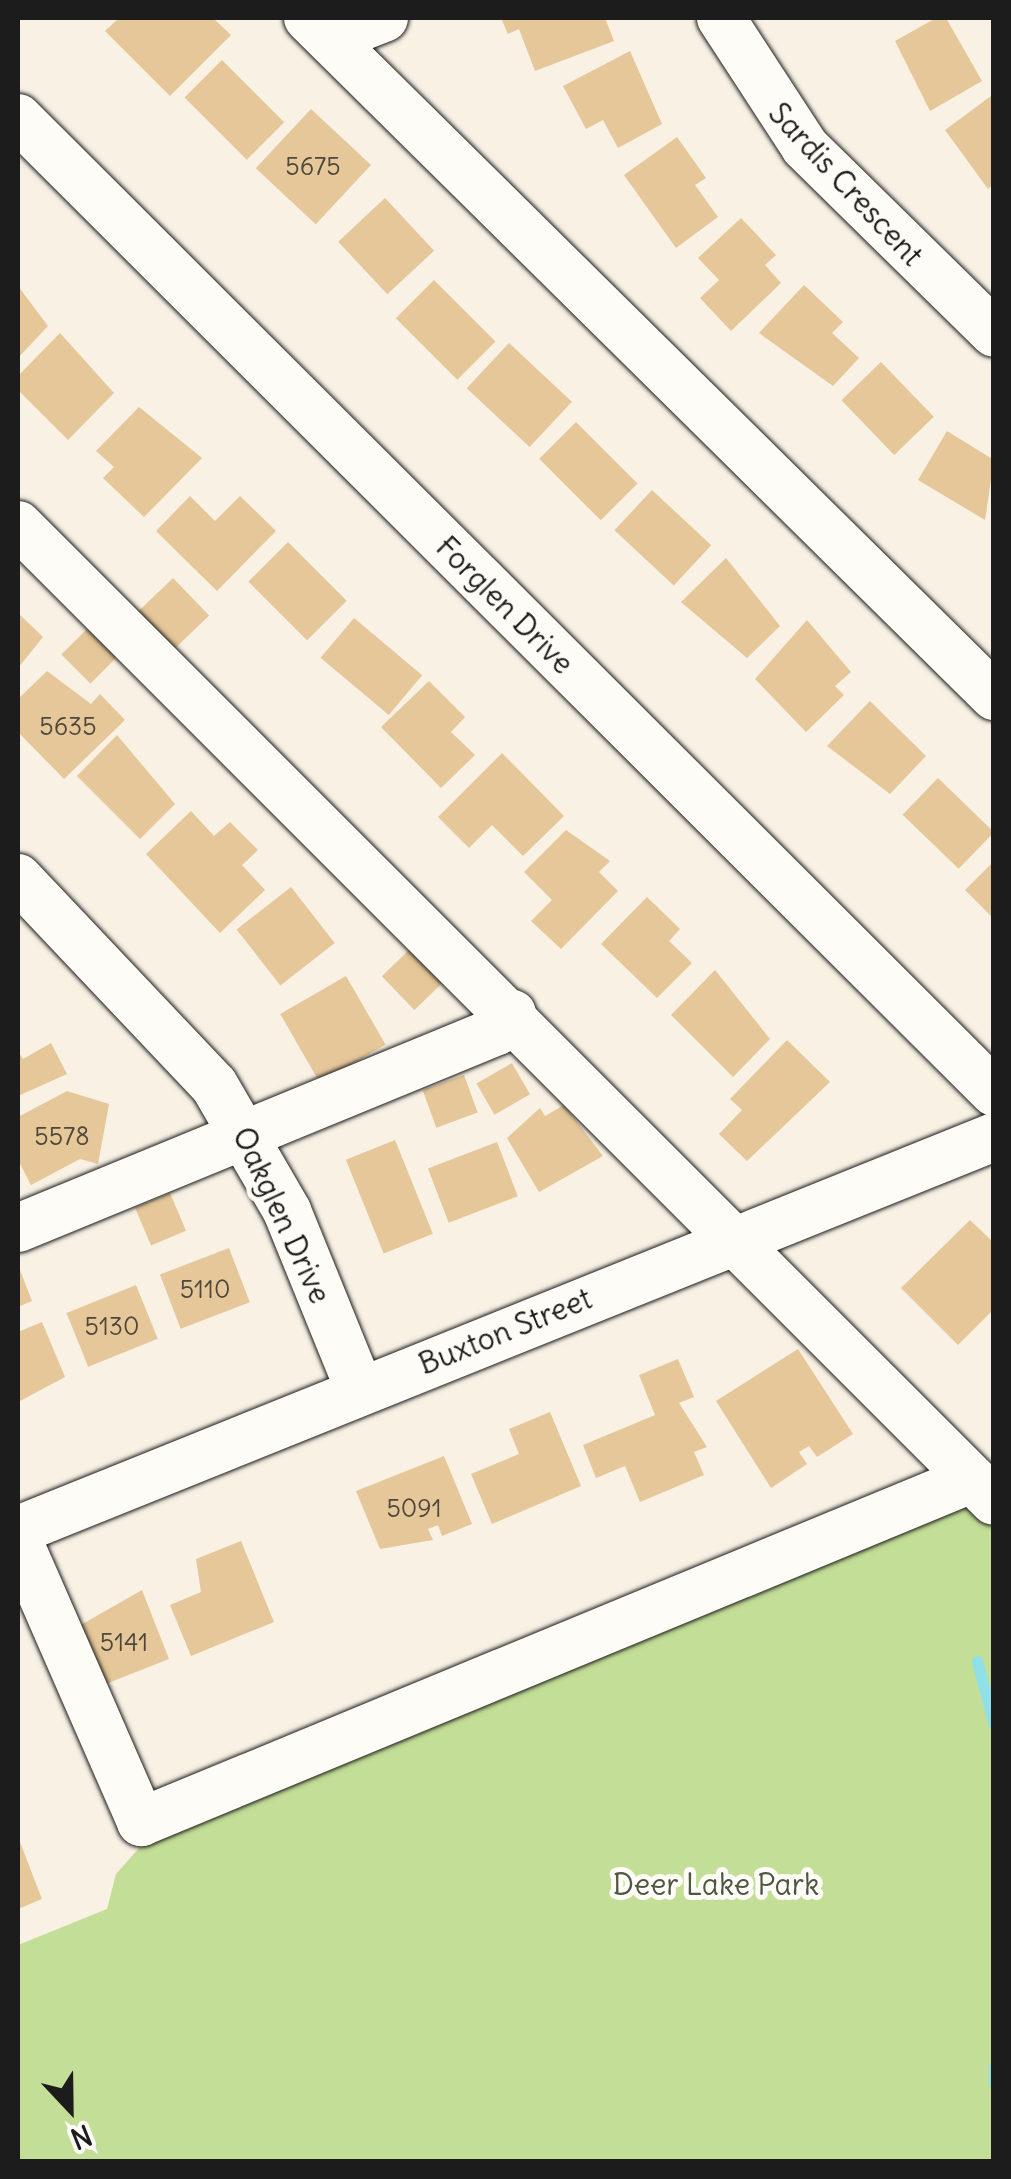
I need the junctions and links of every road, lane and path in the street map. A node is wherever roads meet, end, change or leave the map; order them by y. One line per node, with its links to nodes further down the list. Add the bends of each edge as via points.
1 (384, 18): 3 (street)
2 (720, 18): 5 (street, Sardis Crescent, via 805,147)
3 (319, 28): 7 (street)
4 (18, 118): 10 (street, Forglen Drive)
5 (994, 334)
6 (18, 525): 9 (street)
7 (994, 696)
8 (18, 878): 11 (street, Oakglen Drive, via 192,1056)
9 (512, 1014): 11 (street, via 497,1031); 14 (street)
10 (994, 1092)
11 (247, 1136): 13 (street); 15 (street, Oakglen Drive)
12 (994, 1136): 14 (street, Buxton Street)
13 (18, 1228)
14 (734, 1238): 15 (street, Buxton Street); 16 (street)
15 (360, 1391): 17 (street, Buxton Street)
16 (982, 1490): 18 (street, via 141,1822)
17 (18, 1530)
18 (18, 1540)

